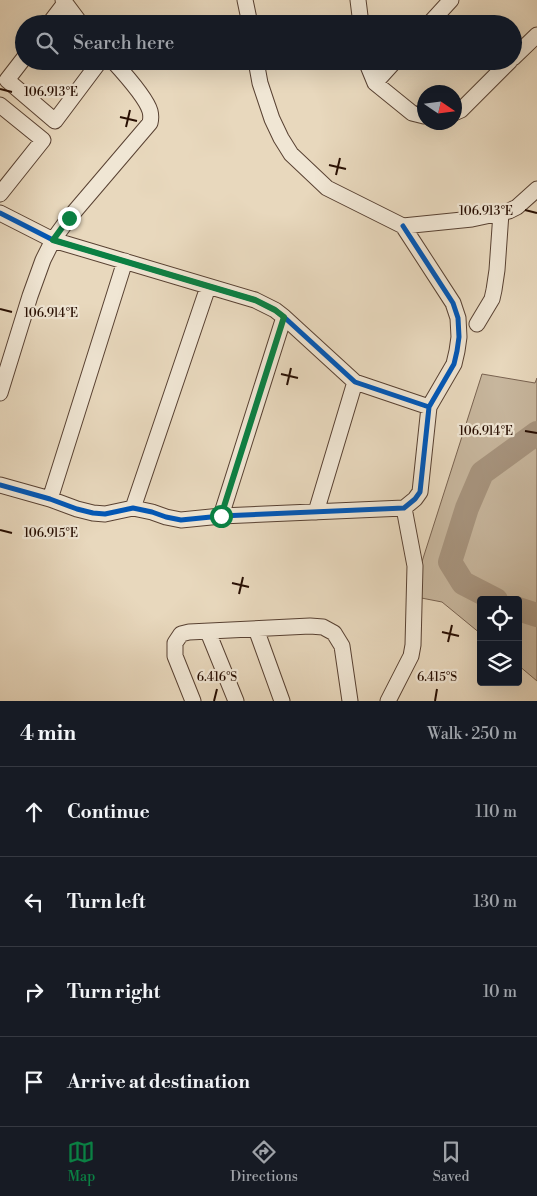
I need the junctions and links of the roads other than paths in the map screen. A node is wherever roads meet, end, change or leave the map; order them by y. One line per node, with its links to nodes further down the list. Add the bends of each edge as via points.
1 (245, 0): 7 (street)
2 (358, 0): 8 (street)
3 (451, 0): 9 (street)
4 (64, 1): 5 (street); 6 (street)
5 (55, 15)
6 (74, 15)
7 (248, 15)
8 (360, 15)
9 (437, 15)
10 (537, 35): 11 (street)
11 (522, 49)
12 (15, 70): 13 (street, via 7,80 55,121)
13 (93, 70)
14 (121, 70): 28 (street, via 148,105 150,123)
15 (258, 70): 27 (street, via 272,120 291,154 327,188)
16 (370, 70): 19 (street)
17 (387, 70): 19 (street)
18 (501, 70): 21 (street)
19 (375, 83): 22 (street)
20 (0, 105): 24 (street, via 43,140)
21 (462, 109)
22 (417, 114)
23 (537, 188): 26 (street, via 517,207)
24 (0, 194)
25 (0, 213): 28 (street)
26 (501, 213): 27 (street); 32 (street, via 494,290)
27 (404, 226): 35 (street, via 458,318 459,337 454,364)
28 (53, 240): 29 (street); 34 (street, via 30,296)
29 (125, 261): 30 (street); 37 (street)
30 (208, 286): 31 (street, via 255,300); 38 (street)
31 (284, 317): 33 (street); 41 (street)
32 (478, 324)
33 (355, 382): 35 (street); 40 (street)
34 (0, 393)
35 (429, 406): 39 (street, via 420,492)
36 (0, 485): 37 (street)
37 (50, 499): 38 (street, via 93,513)
38 (134, 508): 41 (street, via 181,520)
39 (404, 508): 40 (street); 48 (street, via 415,566 413,645 411,656)
40 (316, 512): 41 (street)
41 (221, 516)
42 (256, 629): 43 (street); 46 (street); 47 (street, via 310,626 334,633 342,646)
43 (208, 632): 44 (street, via 181,634 175,643 174,656); 45 (street)
44 (193, 701)
45 (236, 701)
46 (282, 701)
47 (350, 701)
48 (388, 701)

